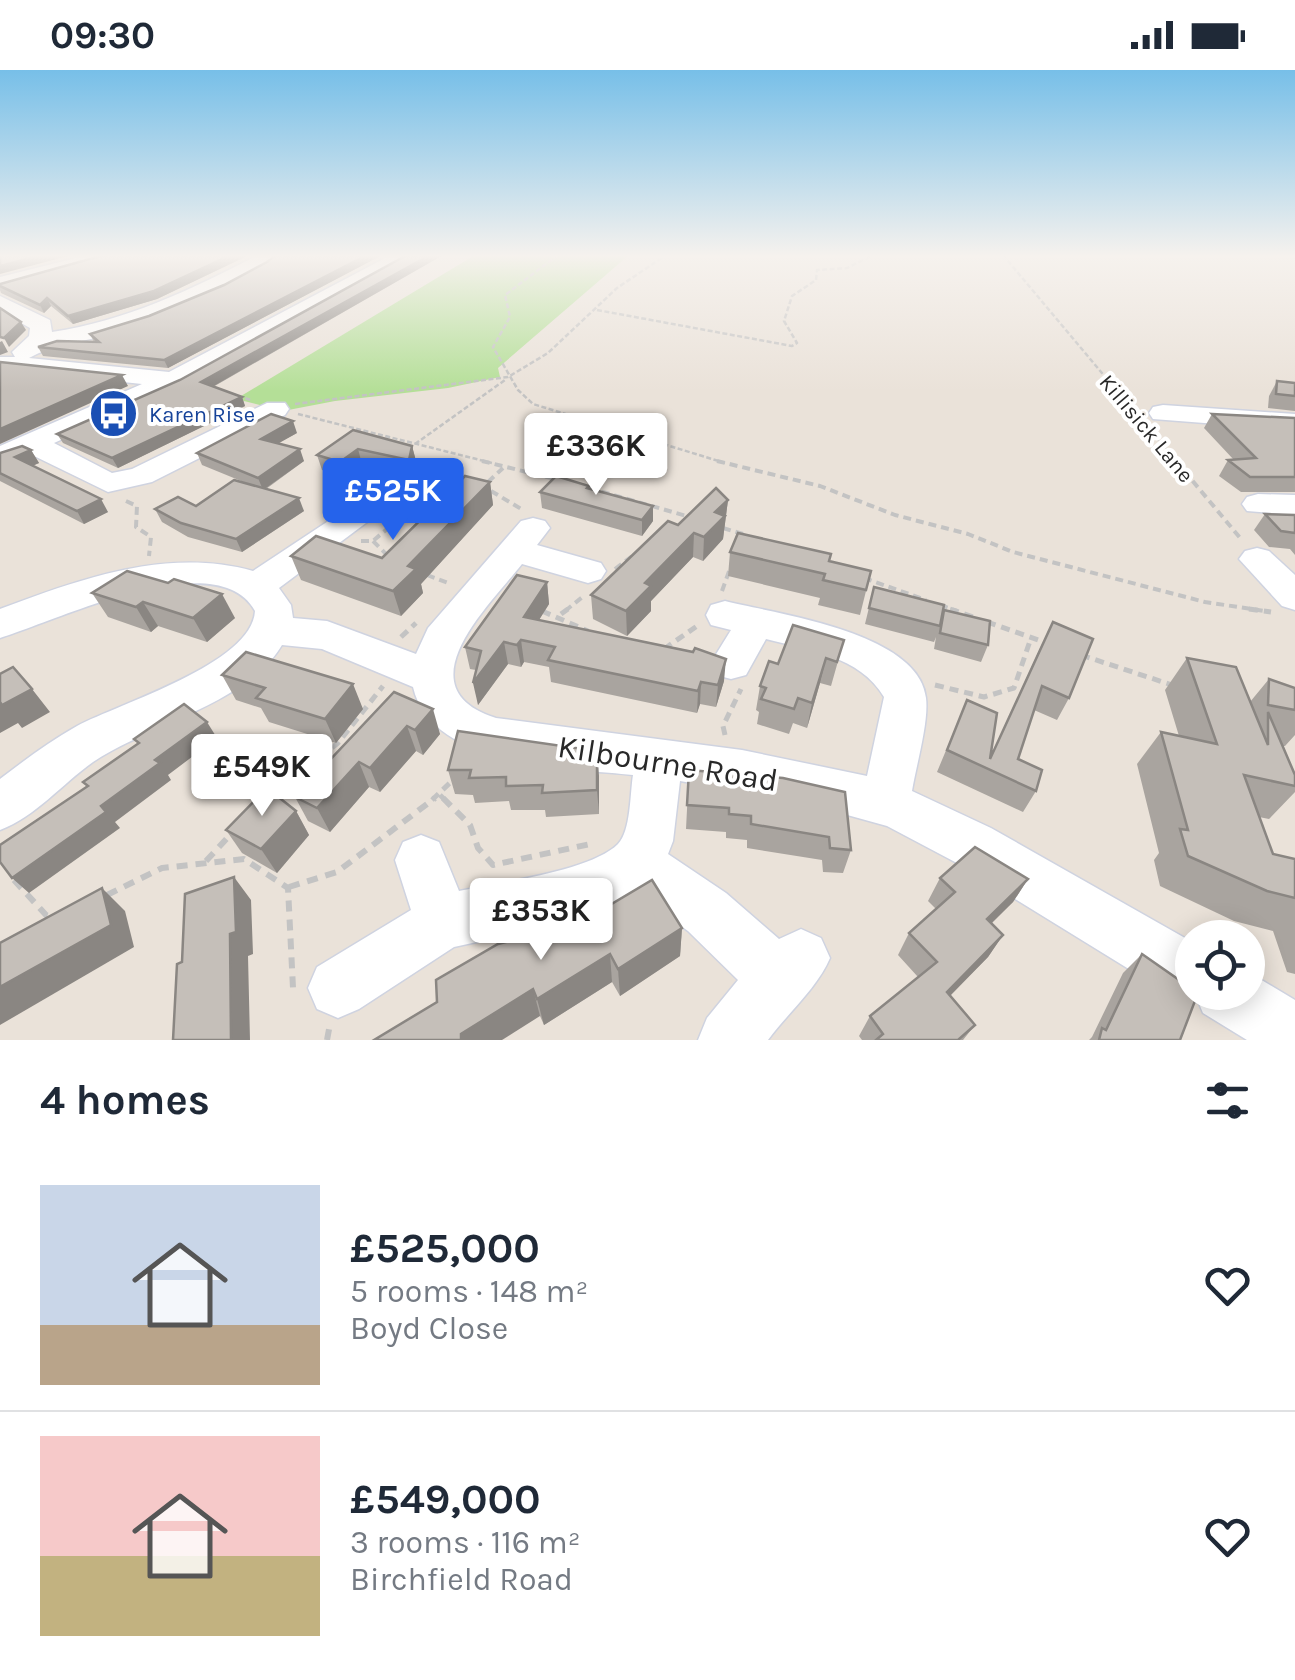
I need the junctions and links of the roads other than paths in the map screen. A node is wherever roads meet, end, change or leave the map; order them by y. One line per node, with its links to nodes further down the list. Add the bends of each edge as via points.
1 (184, 300): 4 (street, via 102,329)
2 (322, 300): 6 (street)
3 (0, 302): 4 (street, via 42,325)
4 (38, 342): 5 (street)
5 (3, 364): 6 (street)
6 (173, 380): 10 (street)
7 (1170, 410): 9 (street)
8 (258, 422): 10 (street, via 141,476 108,483)
9 (1295, 422)
10 (31, 443): 11 (street)
11 (0, 457)
12 (1258, 504): 13 (street)
13 (1295, 505)
14 (367, 513): 17 (street)
15 (1257, 559): 18 (street)
16 (594, 580): 22 (street, via 526,538 468,590 433,658)
17 (255, 587): 19 (street, via 200,573 146,576); 20 (street, via 272,601)
18 (1287, 605)
19 (0, 624)
20 (272, 630): 22 (street, via 327,635); 25 (street, via 248,657 96,737)
21 (731, 664): 24 (street, via 732,617 874,659 893,676 906,697)
22 (402, 665): 23 (street, Kilbourne Road, via 471,727 524,741)
23 (658, 758): 24 (street, Kilbourne Road); 26 (street, via 648,841)
24 (886, 804): 29 (street, Kilbourne Road, via 984,851)
25 (3, 824)
26 (619, 852): 28 (street, via 581,892); 33 (street, via 789,968)
27 (420, 860): 28 (street)
28 (443, 922): 30 (street)
29 (1175, 964)
30 (338, 988)
31 (1251, 1010): 32 (street)
32 (1288, 1034)
33 (729, 1040)

